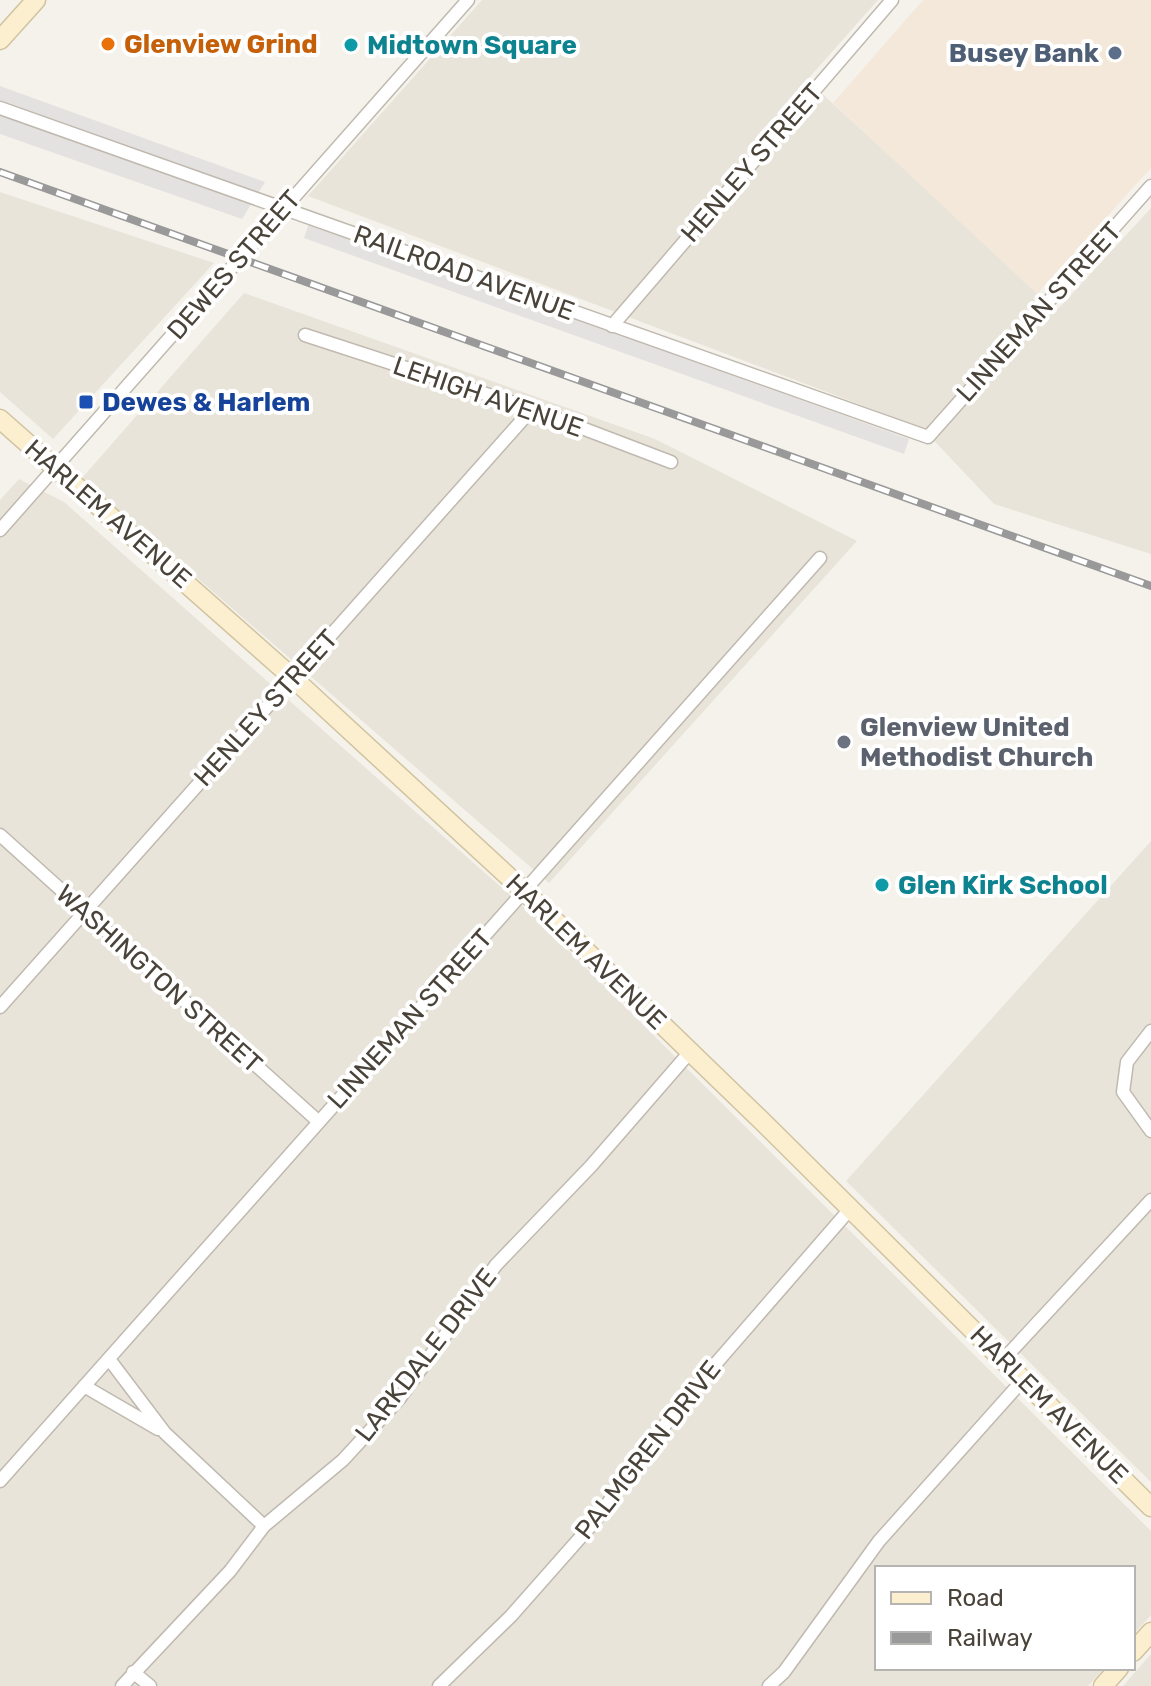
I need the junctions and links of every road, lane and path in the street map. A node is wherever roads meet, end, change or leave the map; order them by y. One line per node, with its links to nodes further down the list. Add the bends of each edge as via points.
1 (468, 0): 7 (street, DEWES STREET)
2 (892, 0): 8 (street, HENLEY STREET)
3 (26, 3): 4 (main road)
4 (0, 40)
5 (0, 108): 7 (street, RAILROAD AVENUE)
6 (1151, 186): 12 (street, LINNEMAN STREET)
7 (284, 208): 8 (street, RAILROAD AVENUE); 14 (street, DEWES STREET)
8 (612, 326): 12 (street, RAILROAD AVENUE)
9 (305, 335): 10 (street, LEHIGH AVENUE)
10 (532, 409): 13 (street, LEHIGH AVENUE); 17 (street, HENLEY STREET)
11 (0, 419): 14 (main road, HARLEM AVENUE)
12 (928, 437)
13 (671, 462)
14 (55, 468): 15 (street, DEWES STREET); 17 (main road, HARLEM AVENUE)
15 (0, 530)
16 (820, 558): 19 (street, LINNEMAN STREET)
17 (293, 678): 19 (main road, HARLEM AVENUE); 20 (street, HENLEY STREET)
18 (0, 835): 20 (street, WASHINGTON STREET)
19 (524, 891): 23 (main road, HARLEM AVENUE); 24 (street, LINNEMAN STREET)
20 (84, 913): 21 (street, HENLEY STREET); 24 (street, WASHINGTON STREET)
21 (0, 1007)
22 (1151, 1031): 25 (street, via 1127,1062 1123,1092)
23 (690, 1052): 27 (main road, HARLEM AVENUE); 35 (street, LARKDALE DRIVE, via 496,1265 399,1399 343,1460)
24 (319, 1122): 28 (street, LINNEMAN STREET)
25 (1151, 1131)
26 (1151, 1200): 29 (street)
27 (851, 1208): 29 (main road, HARLEM AVENUE); 42 (street, PALMGREN DRIVE, via 679,1406 594,1522 511,1616)
28 (109, 1359): 31 (street, LINNEMAN STREET); 32 (street)
29 (1003, 1360): 30 (main road, HARLEM AVENUE)
30 (1023, 1380): 34 (main road, HARLEM AVENUE); 43 (street, via 879,1541)
31 (84, 1386): 32 (street); 33 (street, LINNEMAN STREET)
32 (165, 1433): 35 (street)
33 (0, 1481)
34 (1151, 1507)
35 (264, 1526): 39 (street, LARKDALE DRIVE, via 230,1571)
36 (1151, 1632): 37 (main road)
37 (1135, 1650)
38 (1117, 1670): 44 (main road)
39 (133, 1672): 40 (street, LARKDALE DRIVE); 41 (street)
40 (122, 1686)
41 (150, 1686)
42 (439, 1686)
43 (769, 1686)
44 (1103, 1686)

